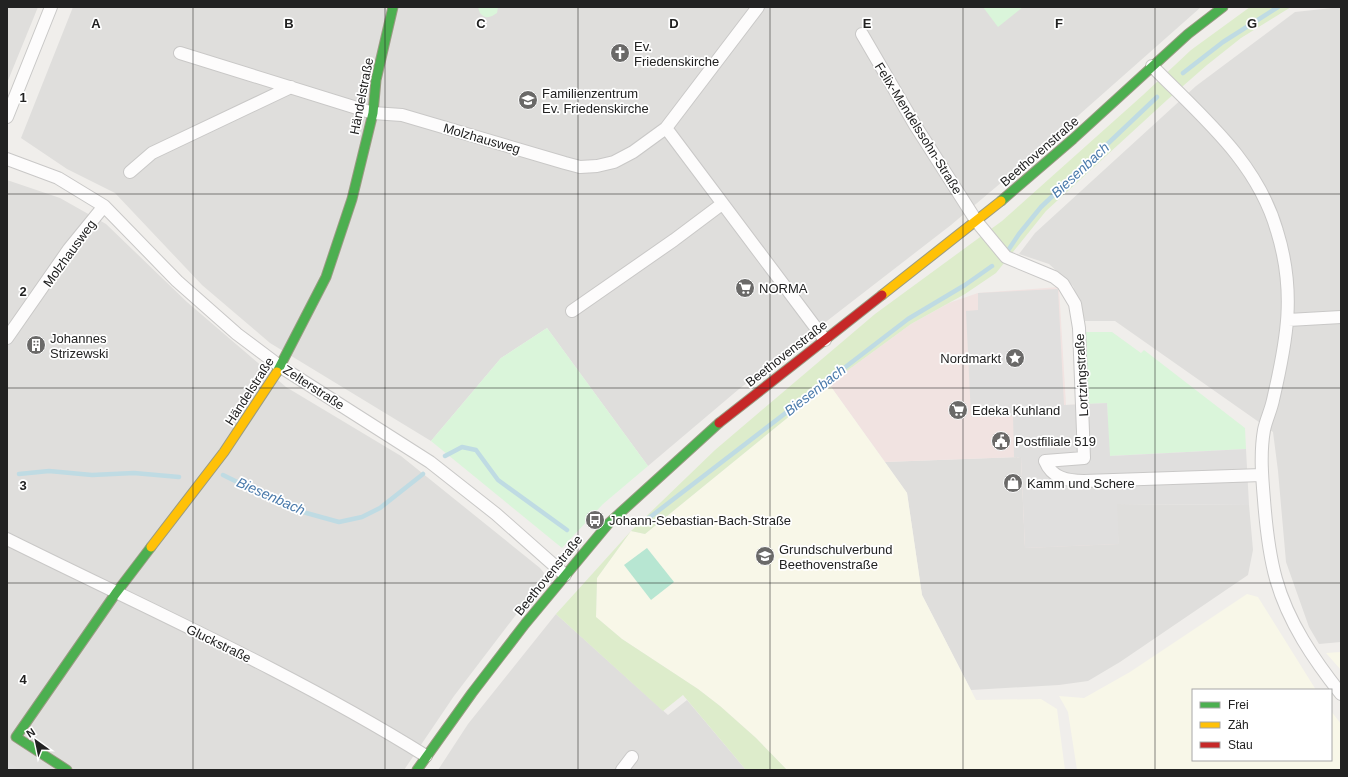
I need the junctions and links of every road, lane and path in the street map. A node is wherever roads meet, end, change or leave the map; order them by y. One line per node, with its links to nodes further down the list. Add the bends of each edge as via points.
1 (51, 7): 10 (street)
2 (393, 7): 9 (street, Händelstraße, via 376,80)
3 (758, 7): 11 (street, Molzhausweg)
4 (1223, 7): 7 (street, Beethovenstraße)
5 (862, 34): 16 (street, Felix-Mendelssohn-Straße, via 915,125)
6 (180, 53): 8 (street, Molzhausweg)
7 (1152, 66): 16 (street, Beethovenstraße); 19 (street, via 1228,143 1242,159 1258,187 1278,231 1288,294)
8 (291, 87): 9 (street, Molzhausweg); 13 (street, via 152,153)
9 (373, 113): 11 (street, Molzhausweg, via 402,115 580,167 614,162 634,152); 22 (street, Händelstraße, via 352,199 326,277)
10 (7, 117)
11 (666, 128): 14 (street)
12 (7, 159): 15 (street, Zelterstraße, via 58,178)
13 (130, 172)
14 (722, 204): 17 (street); 21 (street)
15 (104, 206): 20 (street, Molzhausweg, via 69,248); 22 (street, Zelterstraße, via 182,286 237,334)
16 (977, 222): 21 (street, Beethovenstraße); 23 (street, Lortzingstraße, via 1006,257 1054,277 1063,284 1074,304 1079,328 1084,458 1045,460 1053,473 1068,479 1084,481)
17 (572, 311)
18 (1341, 317): 19 (street)
19 (1288, 320): 23 (street, via 1278,379 1264,429)
20 (7, 338)
21 (825, 340): 25 (street, Beethovenstraße, via 727,415 677,459 609,523)
22 (281, 367): 25 (street, Zelterstraße, via 430,462 496,514); 26 (street, Händelstraße, via 224,452)
23 (1262, 475): 27 (street, via 1267,530 1276,580 1298,631)
24 (7, 539): 26 (street, Gluckstraße)
25 (565, 575): 28 (street, Beethovenstraße)
26 (116, 593): 28 (street, Gluckstraße, via 301,683); 30 (street, Händelstraße, via 16,737)
27 (1341, 694)
28 (426, 756): 31 (street, Beethovenstraße)
29 (632, 757): 32 (street)
30 (67, 770)
31 (417, 770)
32 (622, 770)

